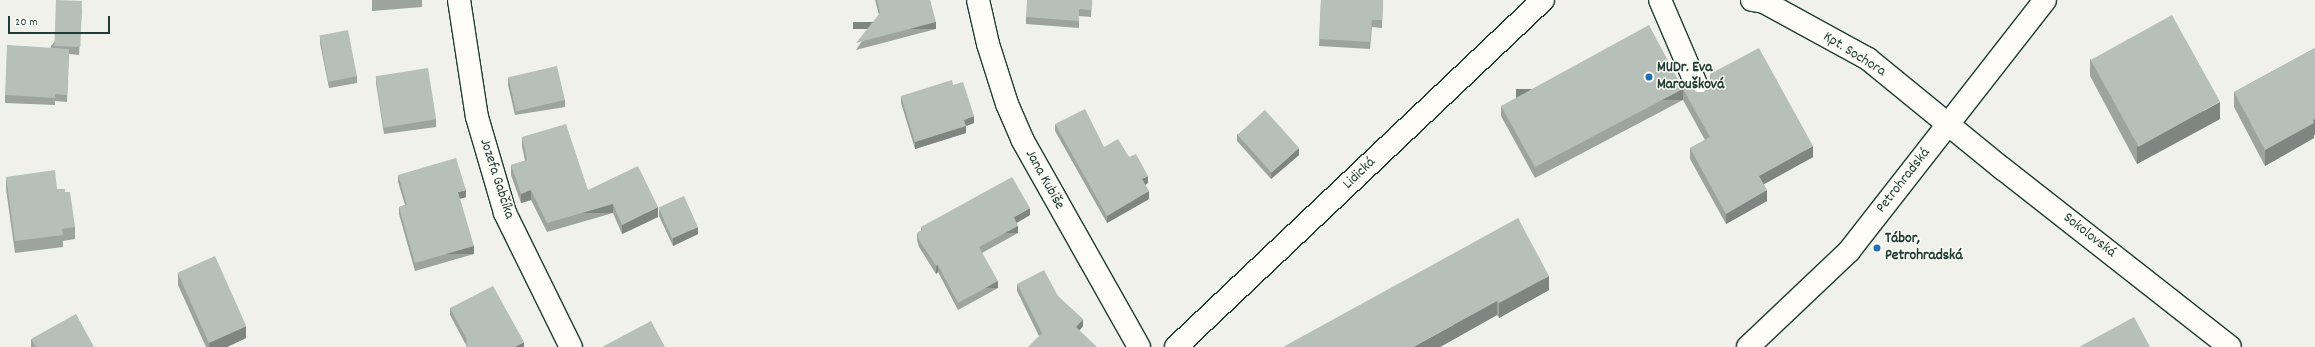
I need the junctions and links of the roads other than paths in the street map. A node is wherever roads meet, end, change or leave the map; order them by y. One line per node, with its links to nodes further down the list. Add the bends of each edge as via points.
1 (459, 0): 9 (street, Jozefa Gabčíka, via 477,118 505,213)
2 (978, 0): 10 (street, Jana Kubiše, via 995,66 1023,142)
3 (1543, 0): 11 (street, Lidická)
4 (1660, 0): 7 (street)
5 (1752, 0): 8 (street, Kpt. Sochora, via 1764,2 1868,60)
6 (2045, 0): 8 (street, Petrohradská)
7 (1698, 91)
8 (1949, 124): 12 (street, Petrohradská, via 1849,251); 13 (street, Sokolovská)
9 (571, 347)
10 (1139, 347)
11 (1176, 347)
12 (1748, 347)
13 (2230, 347)

